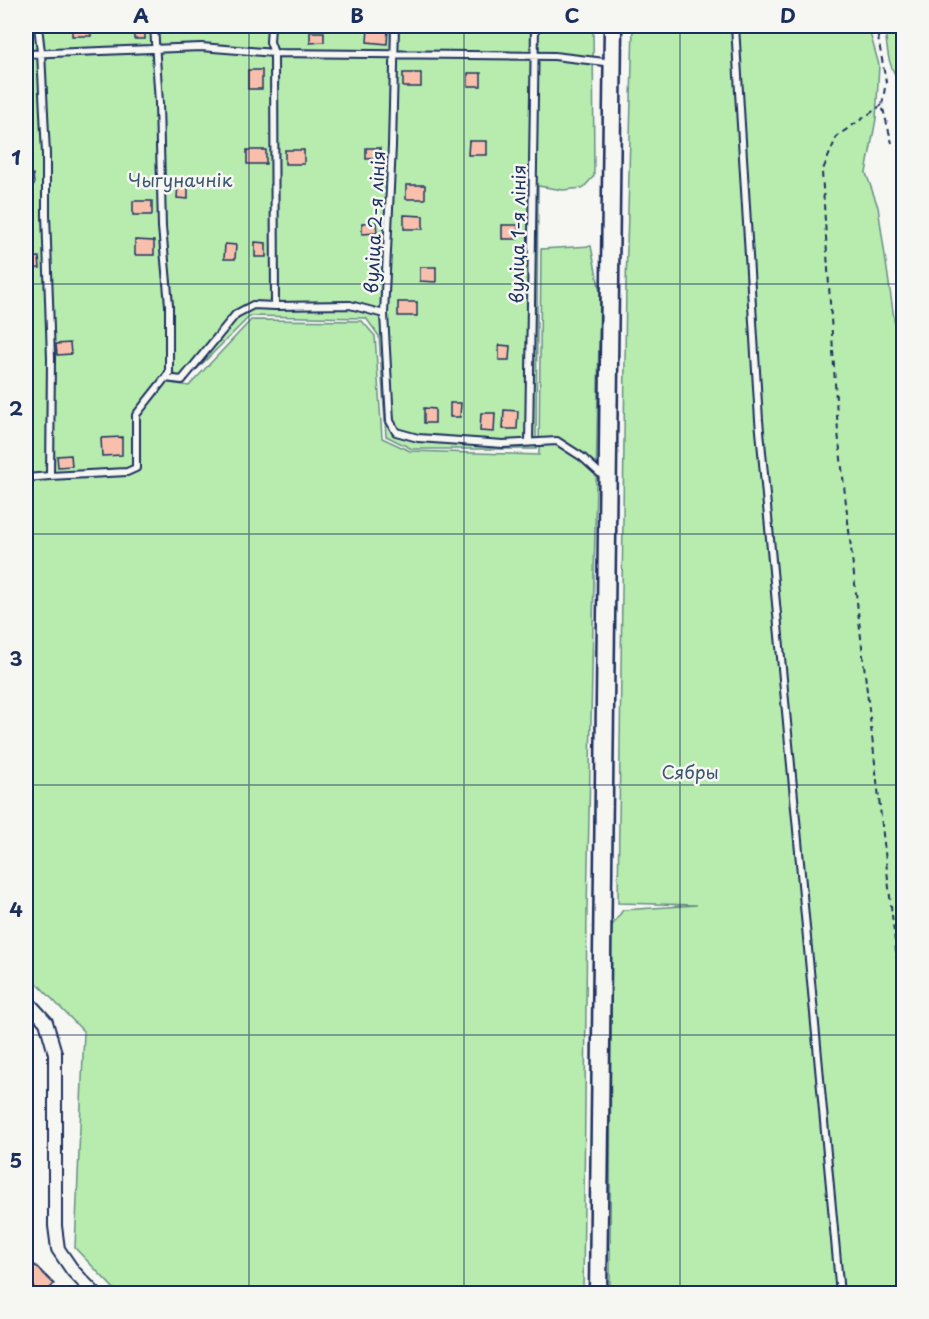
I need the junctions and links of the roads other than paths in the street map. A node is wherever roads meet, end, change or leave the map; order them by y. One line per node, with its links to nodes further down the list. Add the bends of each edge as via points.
1 (38, 26): 9 (lane)
2 (154, 26): 8 (lane)
3 (271, 26): 10 (lane)
4 (395, 26): 11 (lane, вуліца 2-я лінія)
5 (535, 26): 13 (lane, вуліца 1-я лінія)
6 (614, 26): 14 (main road)
7 (735, 26): 25 (lane, via 759,420)
8 (157, 48): 9 (lane); 10 (lane); 17 (lane, via 162,227 169,316 169,373)
9 (41, 52): 12 (lane); 19 (lane, via 51,358)
10 (274, 53): 11 (lane); 15 (lane)
11 (393, 53): 13 (lane); 16 (lane, вуліца 2-я лінія)
12 (26, 54)
13 (535, 56): 14 (lane); 18 (lane, вуліца 1-я лінія)
14 (613, 63): 21 (main road)
15 (275, 306): 16 (lane, via 350,305); 17 (lane, via 253,305 236,314 182,380)
16 (384, 314): 18 (lane, вуліца 2-я лінія, via 390,421 396,432 418,438)
17 (165, 378): 19 (lane, via 136,415 136,468 127,472)
18 (530, 442): 21 (lane, via 557,441)
19 (50, 476): 20 (lane)
20 (26, 478)
21 (607, 480): 24 (main road)
22 (26, 1000): 23 (street, via 46,1022 55,1053 58,1250)
23 (95, 1293)
24 (598, 1293)
25 (840, 1293)

